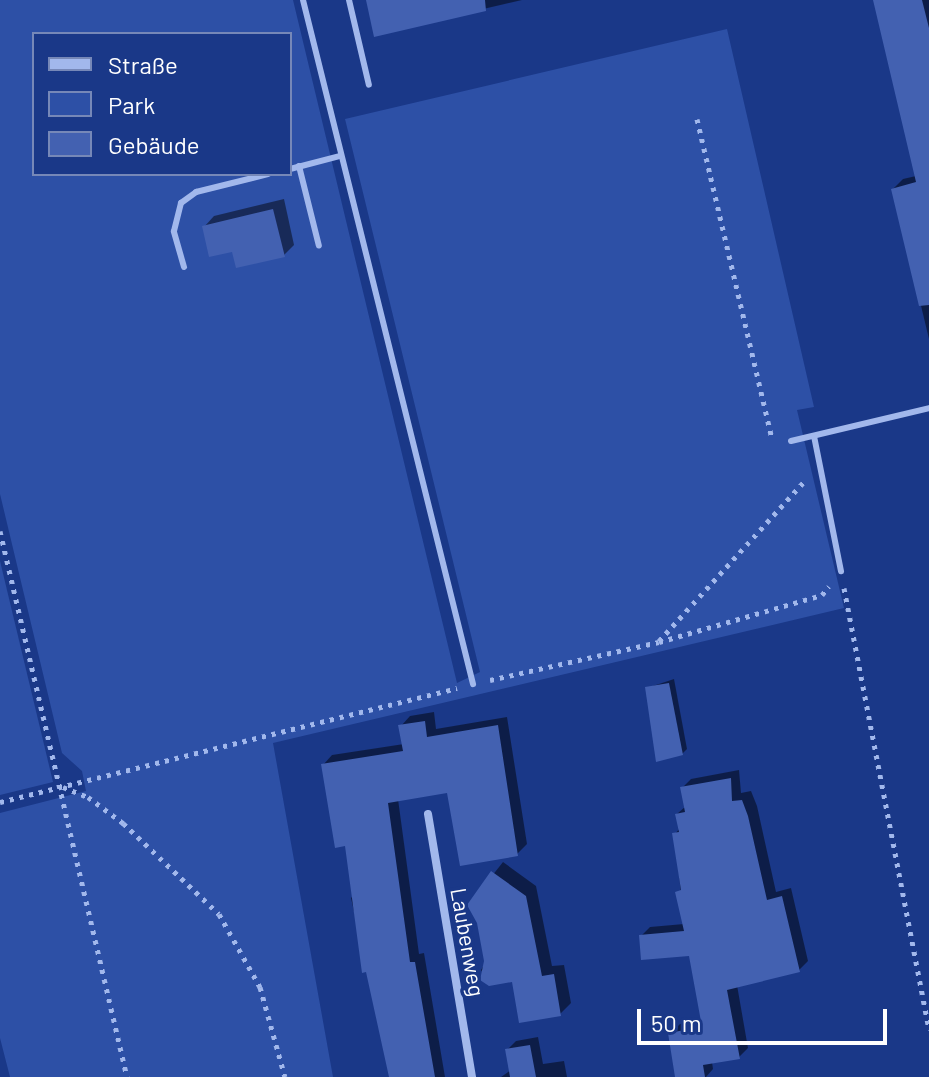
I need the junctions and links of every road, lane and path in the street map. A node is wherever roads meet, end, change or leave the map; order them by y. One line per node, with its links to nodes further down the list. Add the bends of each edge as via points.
1 (303, 0): 5 (lane)
2 (349, 0): 3 (lane)
3 (369, 85)
4 (697, 119): 13 (path, via 772,442)
5 (340, 156): 6 (lane); 18 (lane)
6 (299, 166): 7 (lane); 9 (lane)
7 (292, 168)
8 (260, 176): 10 (lane, via 196,192 181,203 174,231)
9 (319, 246)
10 (184, 267)
11 (929, 408): 12 (lane)
12 (814, 436): 13 (lane); 14 (lane)
13 (791, 441)
14 (820, 468): 16 (lane); 17 (path, via 774,510)
15 (0, 531): 19 (path)
16 (841, 571): 17 (path, via 822,595); 22 (path)
17 (659, 642): 18 (path)
18 (473, 684): 19 (path)
19 (62, 787): 20 (path); 23 (path); 24 (path, via 88,797 123,823 219,914 260,987)
20 (0, 802)
21 (428, 814): 25 (street, Laubenweg)
22 (929, 1030)
23 (127, 1077)
24 (285, 1077)
25 (472, 1077)

